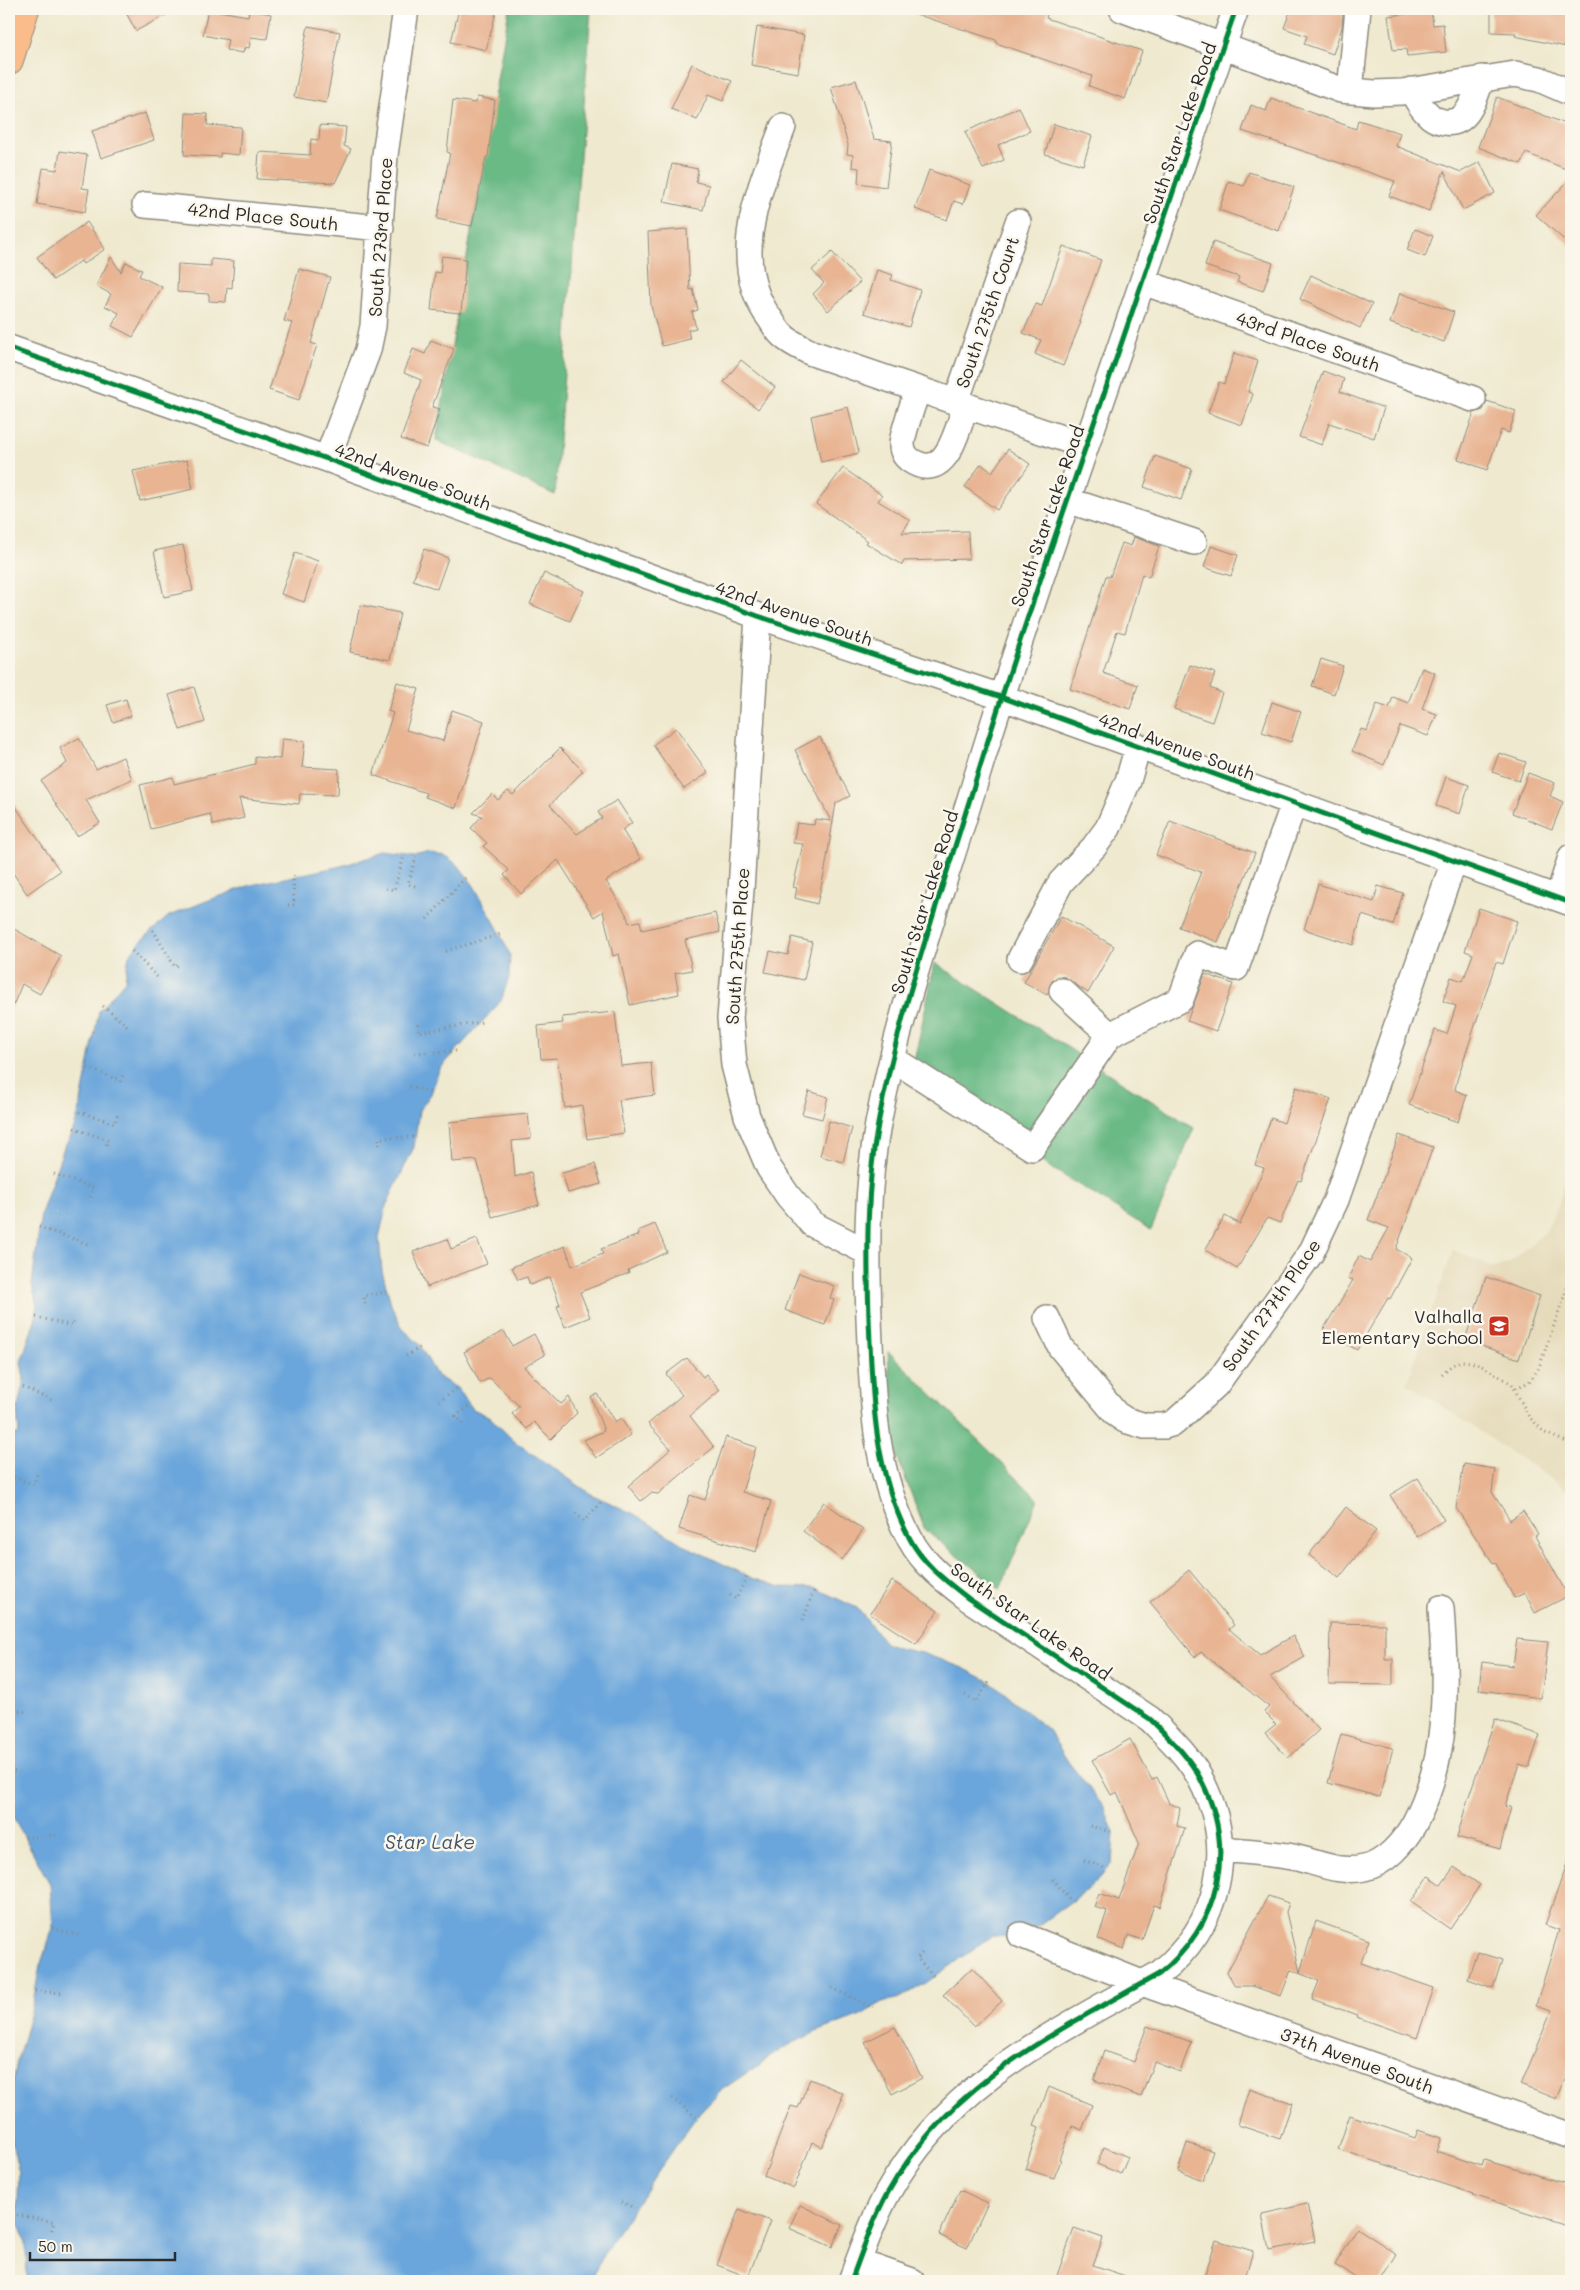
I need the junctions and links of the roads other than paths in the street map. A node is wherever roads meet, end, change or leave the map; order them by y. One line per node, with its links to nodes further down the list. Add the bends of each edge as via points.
1 (25, 9): 7 (main road)
2 (406, 9): 15 (street, South 273rd Place, via 386,155)
3 (1122, 9): 6 (street)
4 (1236, 9): 6 (street, South Star Lake Road)
5 (1358, 9): 10 (street)
6 (1222, 47): 10 (street); 16 (street, South Star Lake Road)
7 (9, 60)
8 (1482, 78): 9 (street); 9 (street, via 1465,115 1450,123 1441,122 1426,113); 11 (street, via 1515,74 1538,79)
9 (1411, 90): 10 (street)
10 (1350, 91)
11 (1571, 93)
12 (783, 127): 18 (street, via 766,170 749,231 749,267 759,305 782,335 812,353)
13 (145, 205): 15 (street, 42nd Place South)
14 (1018, 222): 20 (street, South 275th Court)
15 (381, 228): 22 (street, South 273rd Place, via 368,350)
16 (1143, 282): 19 (street, 43rd Place South); 21 (street, South Star Lake Road)
17 (9, 348): 22 (street, 42nd Avenue South)
18 (918, 389): 20 (street); 20 (street, South 275th Court, via 902,443 904,453 917,464 933,465 946,456)
19 (1473, 399)
20 (961, 403): 21 (street)
21 (1085, 446): 23 (street, South Star Lake Road)
22 (326, 459): 25 (street, 42nd Avenue South)
23 (1067, 500): 24 (street); 26 (street, South Star Lake Road)
24 (1194, 542)
25 (758, 616): 26 (street, 42nd Avenue South); 36 (street, South 275th Place, via 730,1018 734,1065 747,1116 769,1168 788,1196 812,1224)
26 (1001, 697): 27 (street, 42nd Avenue South); 35 (street, South Star Lake Road, via 905,1009)
27 (1138, 746): 28 (street, 42nd Avenue South); 32 (street, via 1128,782 1108,828 1061,882)
28 (1294, 803): 30 (street, 42nd Avenue South); 34 (street, via 1236,968 1197,954 1181,999)
29 (1571, 856): 31 (street)
30 (1454, 861): 31 (street, 42nd Avenue South); 37 (street, South 277th Place, via 1336,1200 1311,1253 1216,1385 1174,1423 1154,1427 1135,1424 1116,1414 1061,1348)
31 (1564, 901)
32 (1020, 959)
33 (1062, 991): 34 (street)
34 (1110, 1035): 35 (street, via 1032,1148)
35 (893, 1059): 36 (street, South Star Lake Road, via 877,1126)
36 (867, 1252): 39 (street, South Star Lake Road, via 876,1431 882,1469 910,1541 943,1579 969,1599 1150,1719 1201,1779 1217,1822)
37 (1047, 1318)
38 (1441, 1608): 39 (street, via 1446,1682 1441,1748 1420,1813 1402,1842 1376,1864 1345,1870 1276,1854)
39 (1221, 1848): 41 (street, South Star Lake Road, via 1217,1881 1196,1934 1176,1960)
40 (1021, 1935): 41 (street, 37th Avenue South)
41 (1142, 1983): 42 (street, 37th Avenue South); 43 (street, South Star Lake Road, via 1015,2057 957,2103 905,2164 879,2210)
42 (1571, 2136)
43 (855, 2271): 44 (street)
44 (912, 2281)

